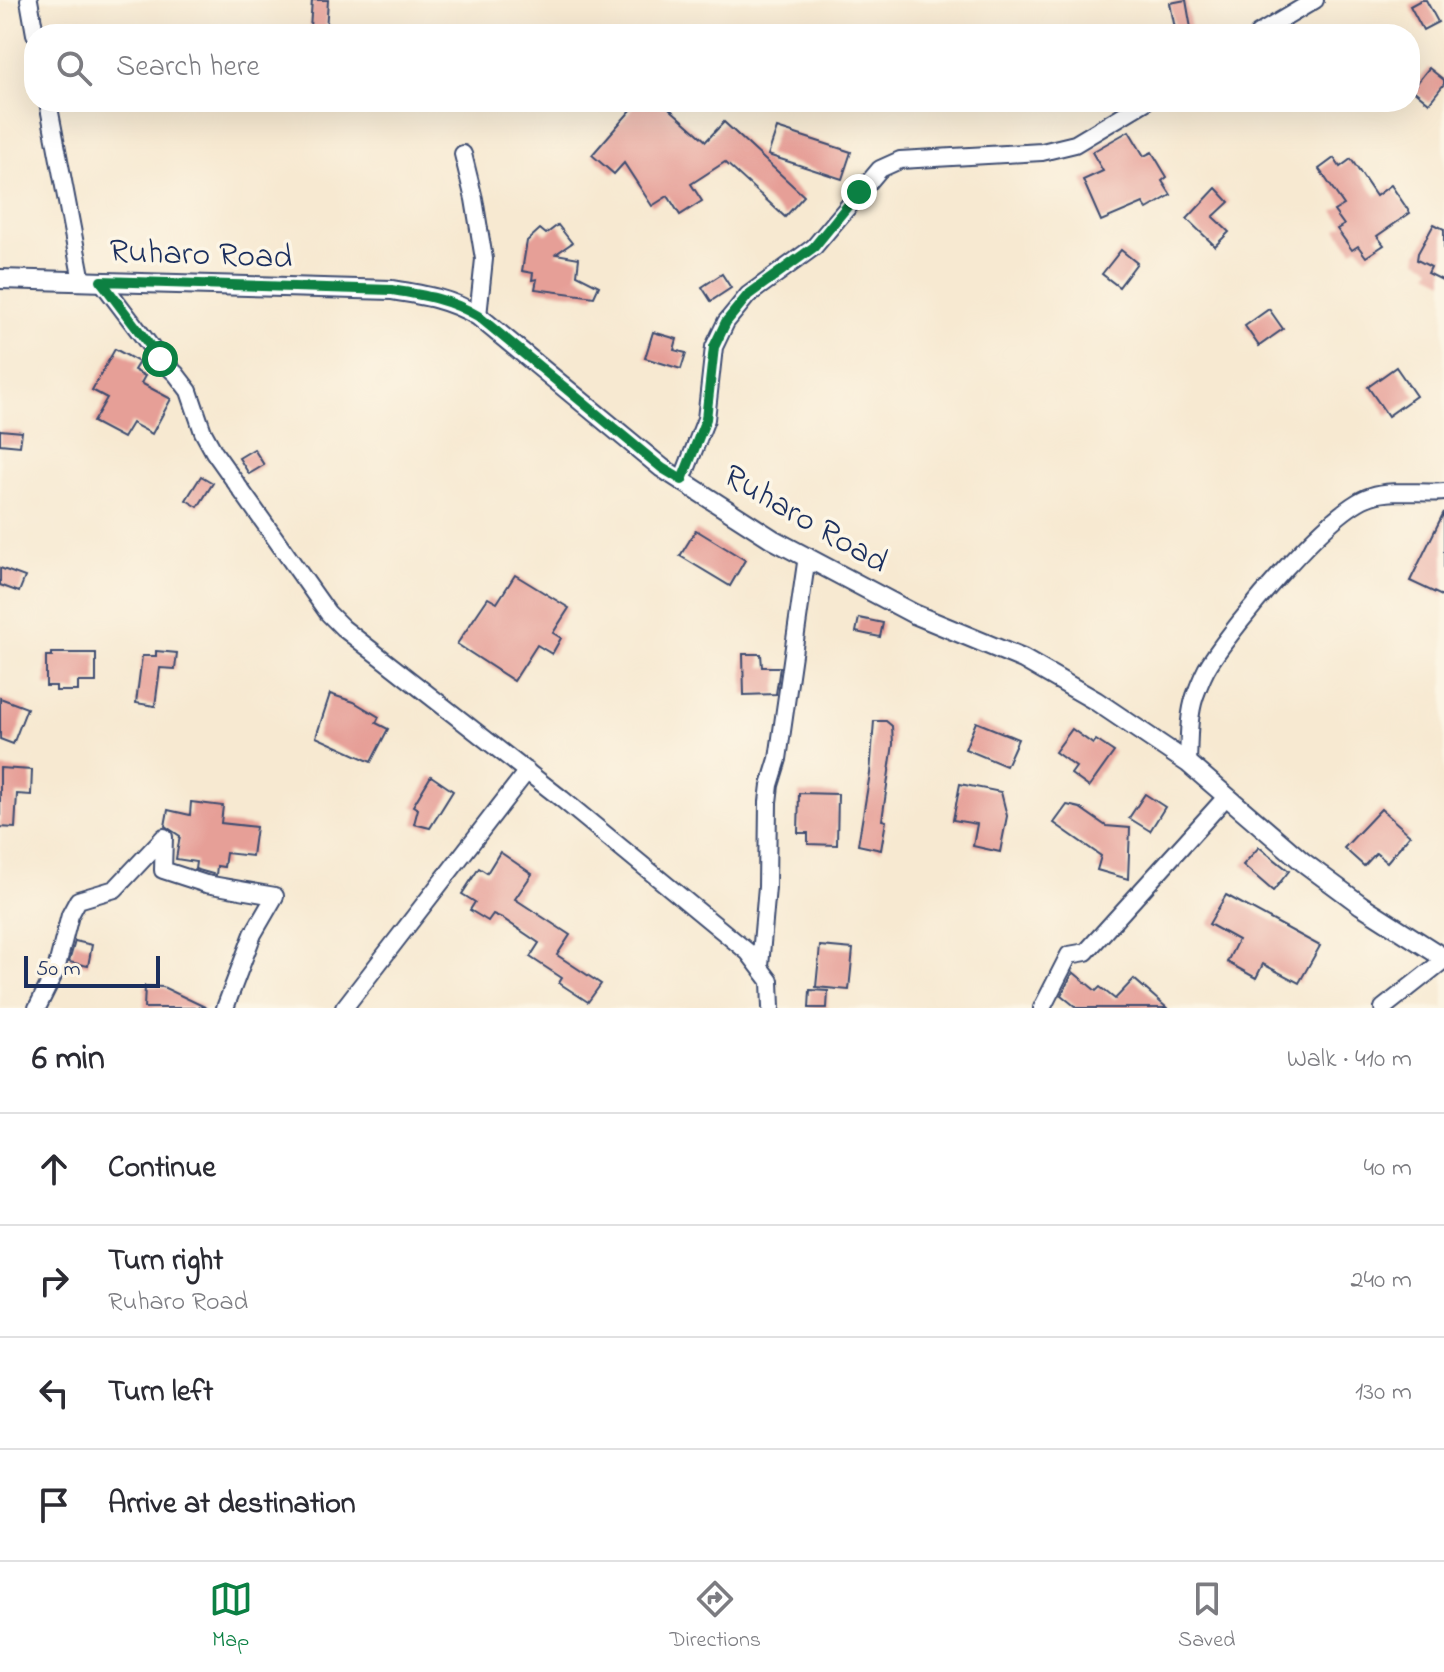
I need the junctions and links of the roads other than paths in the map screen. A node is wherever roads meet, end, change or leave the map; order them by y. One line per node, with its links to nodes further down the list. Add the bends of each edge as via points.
1 (29, 0): 3 (street)
2 (1315, 0): 4 (street)
3 (33, 24)
4 (1275, 24)
5 (50, 112): 9 (street)
6 (1128, 112): 12 (street, via 1075,144 1042,152 900,160 880,169 814,247 748,295 726,322 714,347 706,419)
7 (463, 154): 11 (street, via 484,259)
8 (0, 279): 9 (street, Ruharo Road)
9 (82, 281): 10 (street, Ruharo Road)
10 (101, 281): 11 (street, Ruharo Road, via 392,290 437,297); 16 (street, via 189,391 214,452 328,613)
11 (478, 316): 12 (street, Ruharo Road)
12 (682, 480): 14 (street, Ruharo Road)
13 (1444, 492): 15 (street, via 1372,495 1332,520 1234,629 1209,665 1194,698)
14 (807, 556): 15 (street, Ruharo Road, via 914,614 1045,670); 19 (street, via 770,785)
15 (1188, 763): 17 (street, Ruharo Road)
16 (527, 771): 19 (street); 22 (street)
17 (1227, 796): 18 (street, Ruharo Road, via 1303,862); 24 (street, via 1086,952 1069,955)
18 (1444, 959): 25 (street)
19 (760, 966): 23 (street, via 770,981)
20 (37, 1008): 21 (street, via 56,970 78,900 115,889 164,837 163,870 275,896 253,934)
21 (225, 1008)
22 (344, 1008)
23 (771, 1008)
24 (1042, 1008)
25 (1383, 1008)

